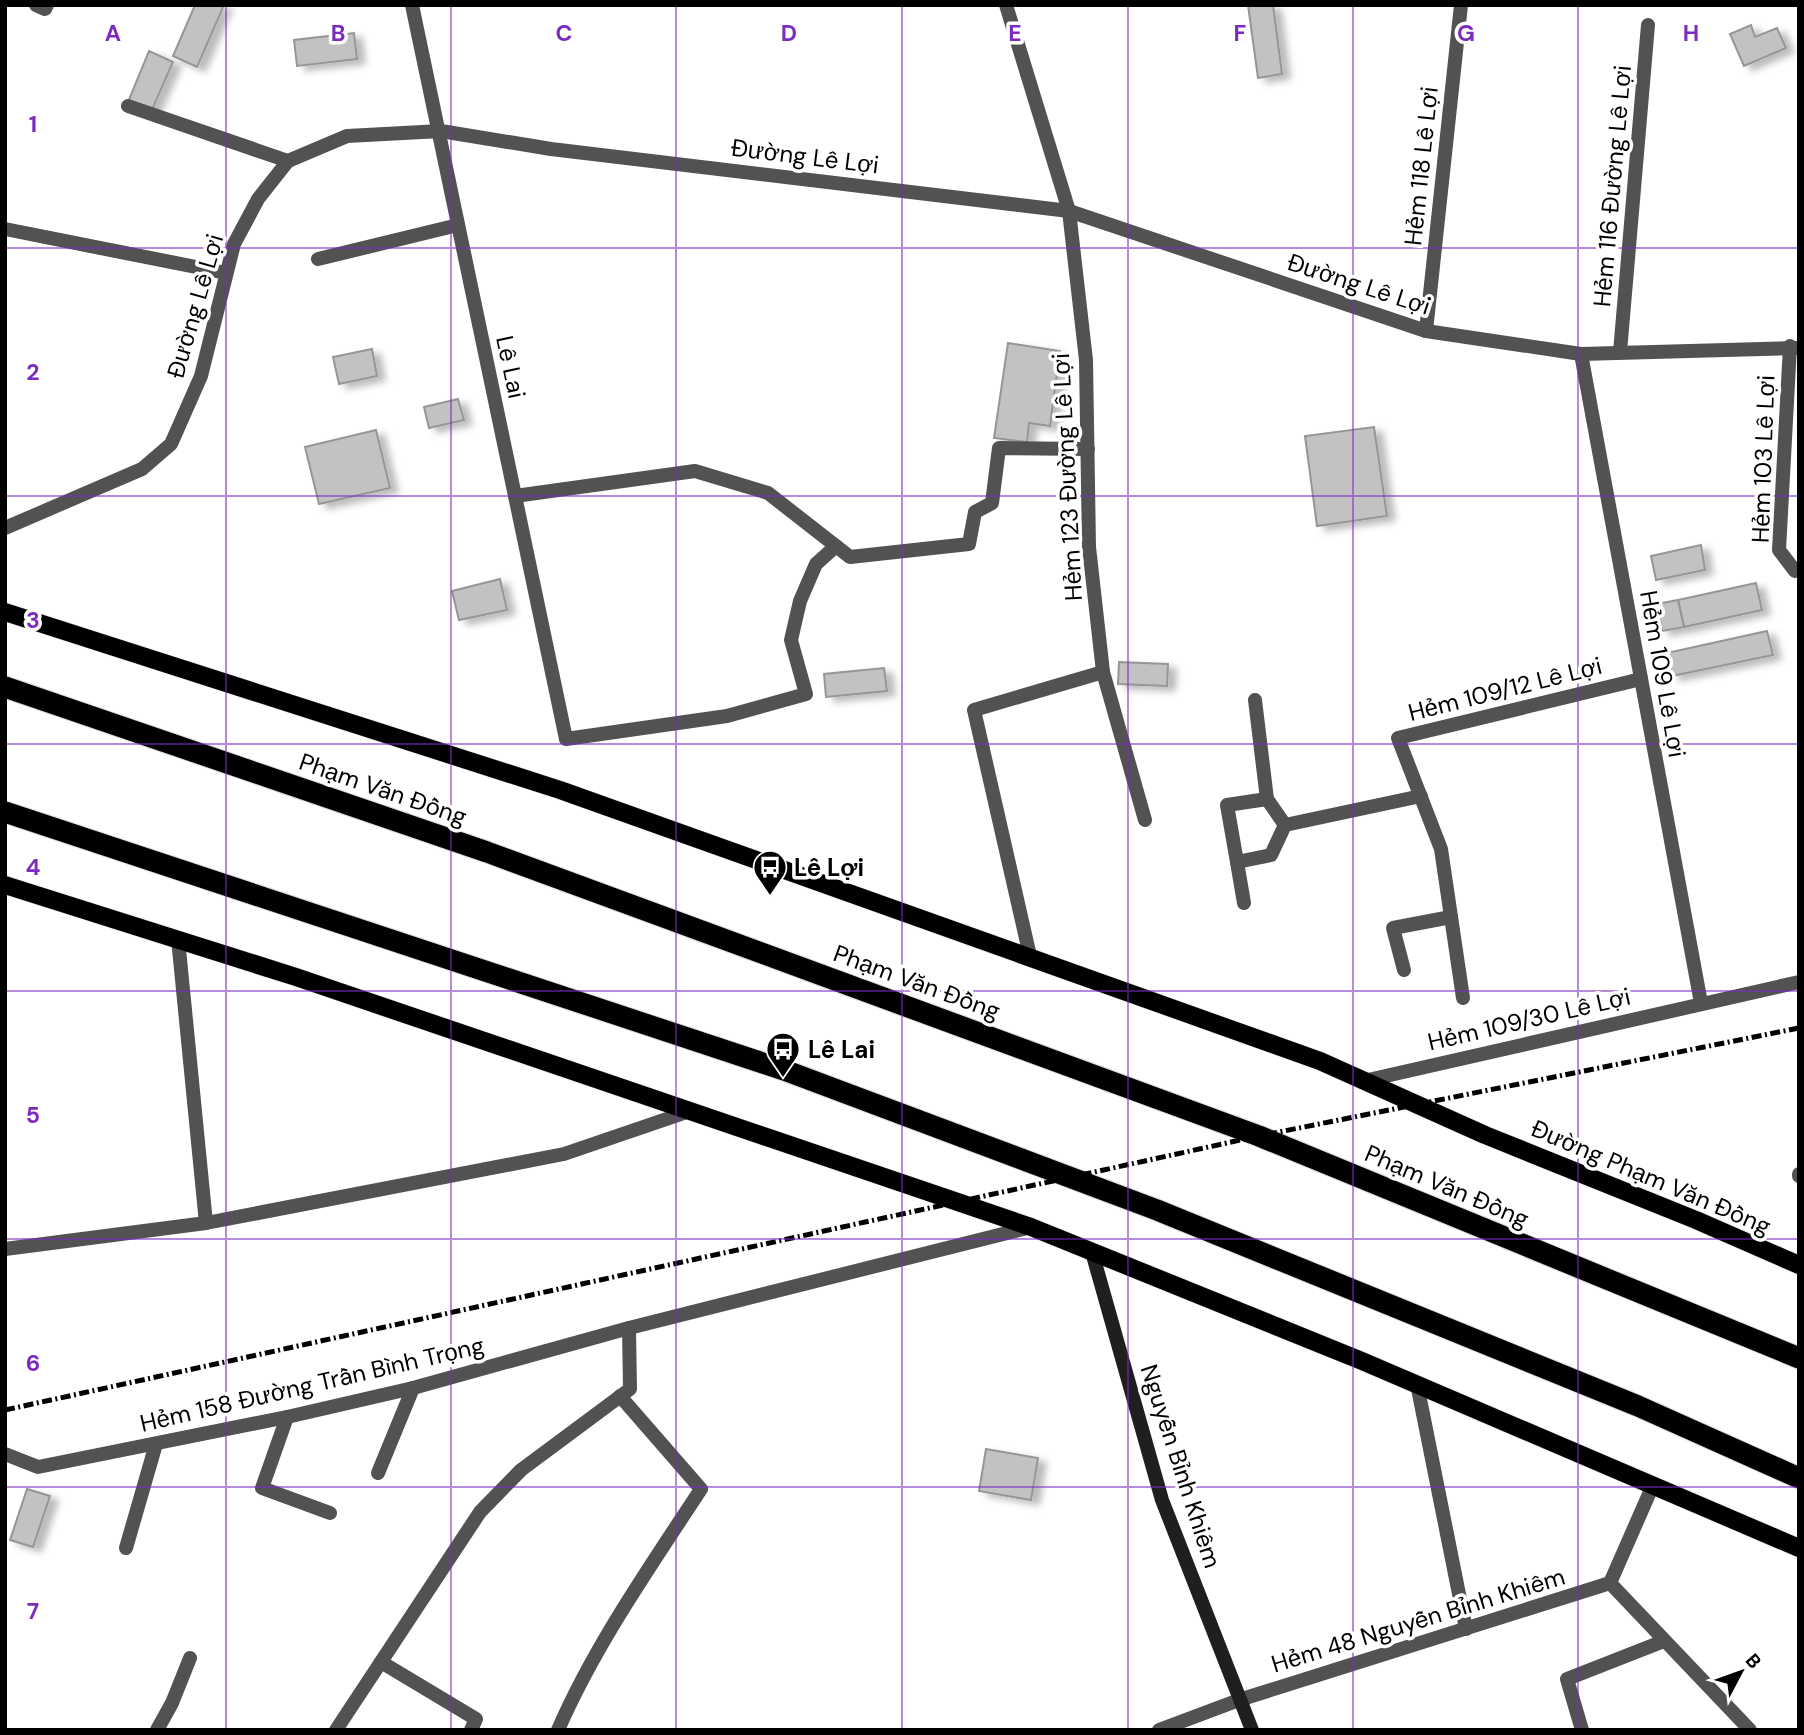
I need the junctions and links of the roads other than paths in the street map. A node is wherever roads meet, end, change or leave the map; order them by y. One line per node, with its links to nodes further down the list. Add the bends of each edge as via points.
1 (36, 5): 2 (street, via 45,9)
2 (47, 5)
3 (412, 5): 8 (street, Lê Lai)
4 (1006, 5): 10 (street, Hẻm 123 Đường Lê Lợi)
5 (1461, 5): 15 (street, Hẻm 118 Lê Lợi)
6 (1648, 25): 17 (street, Hẻm 116 Đường Lê Lợi)
7 (128, 106): 9 (street)
8 (440, 131): 9 (street, Đường Lê Lợi, via 347,136); 10 (street, Đường Lê Lợi, via 565,151); 11 (street, Lê Lai)
9 (288, 160): 14 (street, Đường Lê Lợi, via 258,199 234,244)
10 (1069, 211): 15 (street, Đường Lê Lợi); 19 (street, Hẻm 123 Đường Lê Lợi, via 1086,360)
11 (458, 225): 13 (street); 20 (street, Lê Lai)
12 (5, 229): 14 (street)
13 (318, 259)
14 (226, 273): 21 (street, Đường Lê Lợi, via 201,376 171,444 142,469)
15 (1426, 331): 18 (street, Đường Lê Lợi)
16 (1794, 347): 17 (street, Đường Lê Lợi); 23 (street, Hẻm 103 Lê Lợi, via 1779,550)
17 (1620, 352): 18 (street, Đường Lê Lợi)
18 (1581, 354): 26 (street, Hẻm 109 Lê Lợi)
19 (1088, 449): 22 (street, via 999,447 992,503 975,512 969,544 850,557); 25 (street, Hẻm 123 Đường Lê Lợi, via 1089,547)
20 (515, 496): 22 (street, via 695,471 768,493); 22 (street, Lê Lai, via 565,739 727,716 806,694 791,640 800,600 816,564)
21 (5, 528)
22 (836, 546)
23 (1795, 570)
24 (5, 612): 39 (main road, Phạm Văn Đồng, via 560,790)
25 (1103, 672): 32 (street, Hẻm 123 Đường Lê Lợi); 39 (street, via 974,710)
26 (1641, 679): 29 (street, Hẻm 109/12 Lê Lợi, via 1398,738); 43 (street, Hẻm 109 Lê Lợi)
27 (5, 687): 53 (highway, Phạm Văn Đồng, via 487,852 1259,1136)
28 (1255, 700): 30 (street)
29 (1421, 796): 33 (street); 37 (street, Hẻm 109/12 Lê Lợi, via 1441,849)
30 (1267, 799): 33 (street); 34 (street, via 1227,805)
31 (5, 812): 61 (highway, via 784,1070 1170,1215 1638,1406)
32 (1145, 820)
33 (1285, 825): 34 (street, via 1271,855)
34 (1237, 862): 36 (street)
35 (5, 885): 38 (main road)
36 (1244, 903)
37 (1451, 917): 40 (street, via 1393,928); 42 (street, Hẻm 109/12 Lê Lợi)
38 (178, 939): 45 (main road); 47 (street)
39 (1030, 956): 44 (main road, Phạm Văn Đồng)
40 (1404, 970)
41 (1799, 982): 43 (street, Hẻm 109/30 Lê Lợi)
42 (1463, 998)
43 (1701, 1003): 44 (street, Hẻm 109/30 Lê Lợi)
44 (1368, 1080): 46 (main road, Phạm Văn Đồng)
45 (687, 1112): 47 (street, via 564,1154); 48 (main road)
46 (1485, 1135): 51 (main road, Đường Phạm Văn Đồng)
47 (206, 1223): 49 (street)
48 (1031, 1227): 50 (main road); 52 (street, Hẻm 158 Đường Trần Bình Trọng)
49 (5, 1249)
50 (1093, 1252): 54 (main road); 71 (street, Nguyễn Bỉnh Khiêm, via 1162,1500)
51 (1799, 1265)
52 (629, 1328): 55 (street, Hẻm 158 Đường Trần Bình Trọng); 56 (street, via 630,1389)
53 (1799, 1358)
54 (1417, 1384): 62 (main road); 67 (street)
55 (413, 1388): 57 (street, Hẻm 158 Đường Trần Bình Trọng); 60 (street)
56 (620, 1396): 70 (street, via 521,1470 480,1512); 75 (street, via 701,1489 631,1596)
57 (286, 1417): 58 (street, Hẻm 158 Đường Trần Bình Trọng); 63 (street, via 262,1488)
58 (156, 1444): 59 (street, Hẻm 158 Đường Trần Bình Trọng, via 37,1467); 64 (street)
59 (5, 1454)
60 (378, 1473)
61 (1799, 1478)
62 (1653, 1485): 65 (main road); 66 (street)
63 (330, 1513)
64 (126, 1548)
65 (1799, 1548)
66 (1610, 1583): 67 (street, Hẻm 48 Nguyễn Bỉnh Khiêm); 68 (street)
67 (1466, 1629): 71 (street, Hẻm 48 Nguyễn Bỉnh Khiêm)
68 (1664, 1641): 78 (street, via 1567,1679); 79 (street)
69 (190, 1658): 72 (street)
70 (381, 1662): 73 (street); 74 (street, via 477,1719)
71 (1239, 1700): 76 (street, Hẻm 48 Nguyễn Bỉnh Khiêm); 77 (street, Nguyễn Bỉnh Khiêm)
72 (157, 1730)
73 (336, 1730)
74 (471, 1730)
75 (558, 1730)
76 (1159, 1730)
77 (1252, 1730)
78 (1583, 1730)
79 (1750, 1730)

